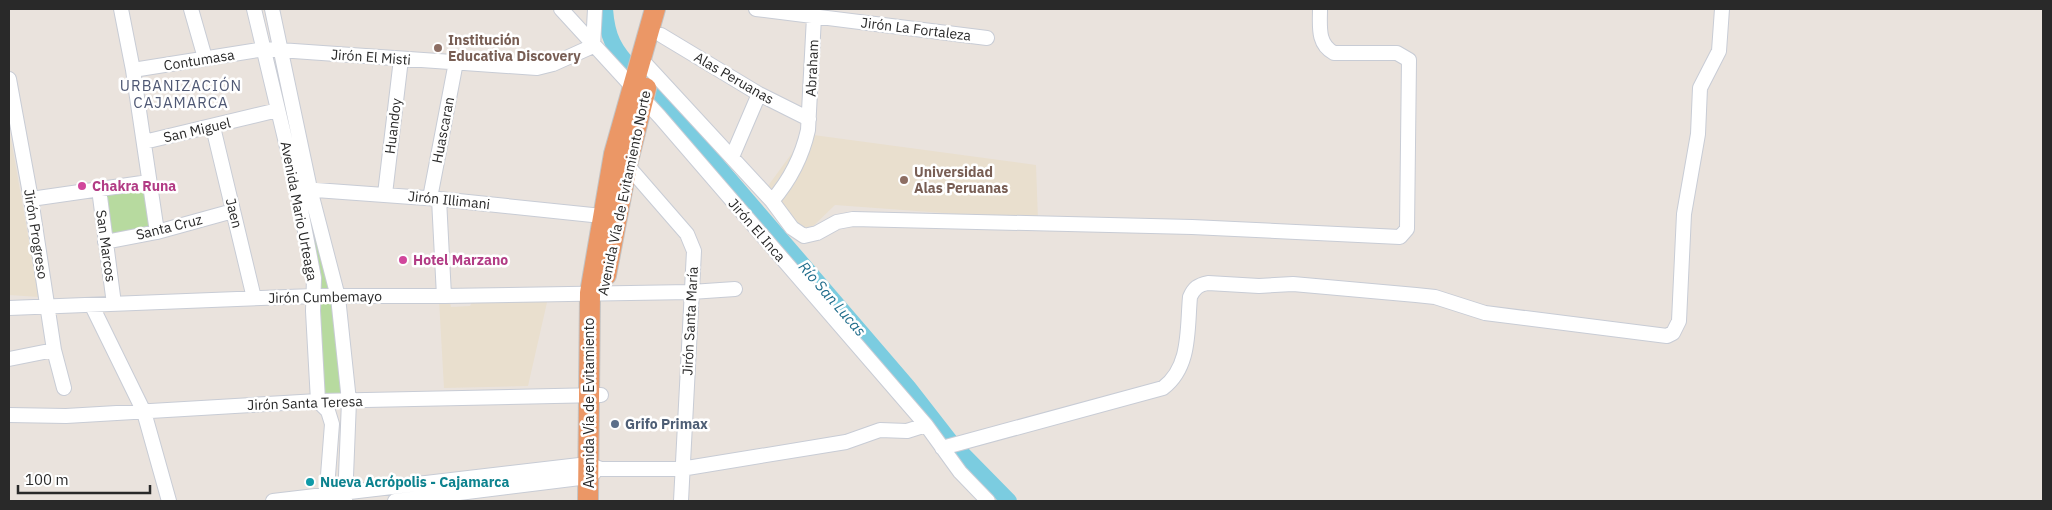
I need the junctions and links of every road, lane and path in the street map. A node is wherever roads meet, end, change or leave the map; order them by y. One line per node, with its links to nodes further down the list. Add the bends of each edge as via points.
1 (121, 9): 21 (street)
2 (191, 9): 18 (street)
3 (254, 9): 16 (street, Avenida Mario Urteaga)
4 (272, 9): 17 (street, Avenida Mario Urteaga)
5 (561, 9): 15 (street, Jirón El Inca)
6 (595, 9): 15 (street)
7 (655, 9): 22 (highway, Avenida Vía de Evitamiento Norte)
8 (668, 9): 13 (highway, Avenida Vía de Evitamiento Norte)
9 (761, 9): 12 (street, Jirón La Fortaleza)
10 (1320, 9): 37 (street, via 1321,36 1327,49 1334,52 1397,53 1409,60 1407,230 1402,236 853,218 804,236 792,228)
11 (1722, 9): 62 (street, via 1719,50 1700,88 1698,134 1684,214 1679,321 1673,333 1667,336 1486,313 1435,297 1293,284 1208,283 1193,290 1190,297 1184,361 1176,377 1163,388)
12 (814, 17): 14 (street, Jirón La Fortaleza); 26 (street, Abraham)
13 (661, 35): 22 (highway, Avenida Vía de Evitamiento Norte); 24 (street, Alas Peruanas)
14 (988, 38)
15 (593, 46): 20 (street, Jirón El Misti, via 554,64 536,68); 22 (street, Jirón El Inca)
16 (265, 49): 17 (street, Jirón El Misti); 18 (street, Contumasa); 25 (street, Avenida Mario Urteaga)
17 (281, 50): 19 (street, Jirón El Misti); 33 (street, Avenida Mario Urteaga)
18 (204, 58): 21 (street, Contumasa)
19 (401, 59): 20 (street, Jirón El Misti); 34 (street, Huandoy)
20 (456, 62): 35 (street, Huascaran)
21 (133, 70): 28 (street)
22 (641, 78): 29 (street); 30 (highway, Avenida Vía de Evitamiento Norte); 39 (highway, Avenida Vía de Evitamiento Norte, via 614,154); 61 (street, Jirón El Inca)
23 (9, 79): 36 (street, Jirón Progreso)
24 (759, 94): 26 (street, Alas Peruanas); 29 (street)
25 (278, 110): 27 (street, San Miguel); 33 (street, Avenida Mario Urteaga)
26 (809, 119): 37 (street, Abraham, via 798,162 784,188)
27 (213, 128): 28 (street, San Miguel); 38 (street, Jaen)
28 (144, 142): 31 (street)
29 (732, 157): 37 (street)
30 (627, 166): 43 (street, Jirón Santa María, via 692,243); 44 (highway, Avenida Vía de Evitamiento Norte)
31 (148, 182): 32 (street); 40 (street)
32 (98, 188): 36 (street); 41 (street, San Marcos)
33 (303, 189): 34 (street, Jirón Illimani); 45 (street, Avenida Mario Urteaga, via 314,278); 47 (street, Avenida Mario Urteaga)
34 (385, 194): 35 (street, Jirón Illimani)
35 (434, 198): 39 (street, Jirón Illimani); 46 (street, Huascaran)
36 (31, 199): 51 (street, Jirón Progreso)
37 (772, 201)
38 (234, 211): 40 (street, Santa Cruz); 48 (street, Jaen)
39 (602, 216): 44 (highway, Avenida Vía de Evitamiento)
40 (157, 232): 41 (street, Santa Cruz)
41 (105, 242): 49 (street, San Marcos)
42 (734, 289): 43 (street, Jirón Cumbemayo)
43 (692, 292): 44 (street, Jirón Cumbemayo); 63 (street, Jirón Santa María)
44 (596, 293): 46 (street, Jirón Cumbemayo); 56 (highway, Avenida Vía de Evitamiento)
45 (313, 296): 47 (street, Jirón Cumbemayo); 48 (street, Jirón Cumbemayo); 57 (street, Avenida Mario Urteaga)
46 (444, 296): 47 (street, Jirón Cumbemayo)
47 (338, 297): 58 (street, Avenida Mario Urteaga)
48 (254, 298): 49 (street, Jirón Cumbemayo)
49 (114, 304): 50 (street, Jirón Cumbemayo)
50 (92, 306): 51 (street, Jirón Cumbemayo); 59 (street)
51 (48, 307): 52 (street, Jirón Cumbemayo); 53 (street, Jirón Progreso)
52 (9, 308)
53 (54, 350): 54 (street); 55 (street, Jirón Progreso)
54 (9, 359)
55 (64, 388)
56 (595, 395): 58 (street, Jirón Santa Teresa); 64 (highway, Avenida Vía de Evitamiento)
57 (318, 400): 58 (street, Jirón Santa Teresa); 59 (street, Jirón Santa Teresa); 68 (street, Avenida Mario Urteaga, via 328,411 332,424)
58 (349, 400): 67 (street, Avenida Mario Urteaga)
59 (144, 412): 60 (street, Jirón Santa Teresa); 70 (street)
60 (9, 415)
61 (926, 425): 62 (street, Jirón El Inca); 63 (street, via 907,430 880,430 846,442)
62 (949, 446): 76 (street, Jirón El Inca, via 960,472)
63 (681, 469): 64 (street); 75 (street, Jirón Santa María)
64 (592, 470): 66 (street); 73 (highway, Avenida Vía de Evitamiento); 74 (highway)
65 (428, 483): 66 (street); 67 (street); 69 (street)
66 (478, 490): 69 (street)
67 (346, 497): 68 (street)
68 (326, 498): 71 (street)
69 (431, 500): 72 (street)
70 (169, 501)
71 (273, 501)
72 (395, 501)
73 (588, 501)
74 (599, 501)
75 (681, 501)
76 (988, 501)

